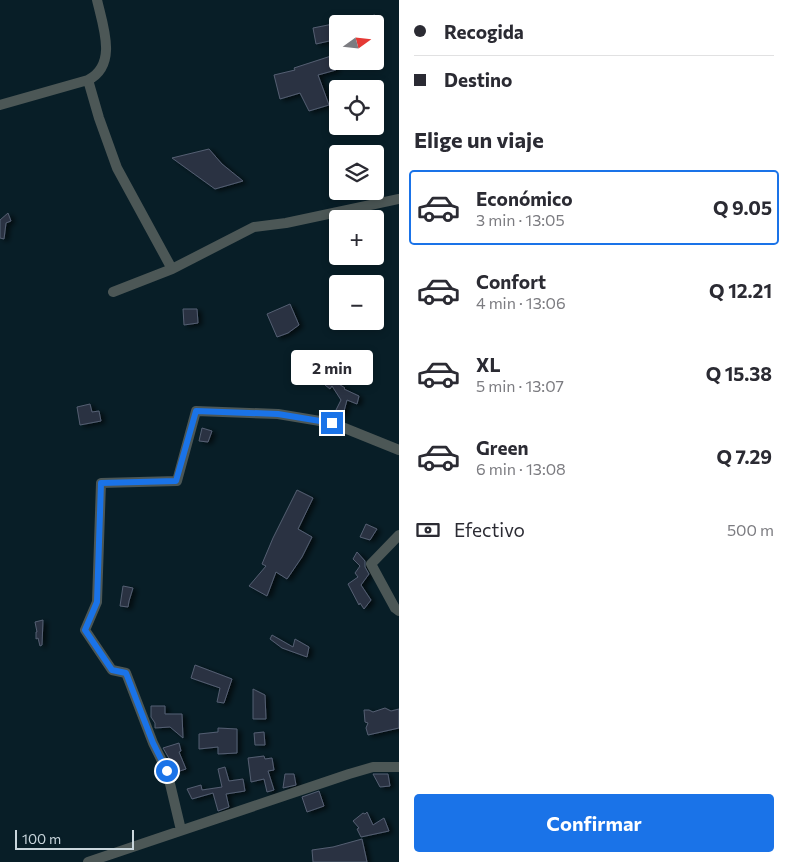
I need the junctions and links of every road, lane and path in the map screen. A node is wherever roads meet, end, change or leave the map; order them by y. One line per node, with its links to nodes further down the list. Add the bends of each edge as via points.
1 (97, 0): 2 (street, via 106,51 104,67 97,76)
2 (88, 80): 3 (street); 5 (street, via 117,168)
3 (0, 105)
4 (399, 199): 5 (street, via 254,227)
5 (172, 269): 6 (street)
6 (113, 292)
7 (399, 450): 11 (street, via 332,423 278,414 196,411 176,481 101,483 97,602 85,630 112,670 126,673 167,771)
8 (399, 535): 9 (street, via 371,564)
9 (399, 611)
10 (399, 767): 11 (street, via 373,767)
11 (181, 830): 12 (street)
12 (88, 862)

